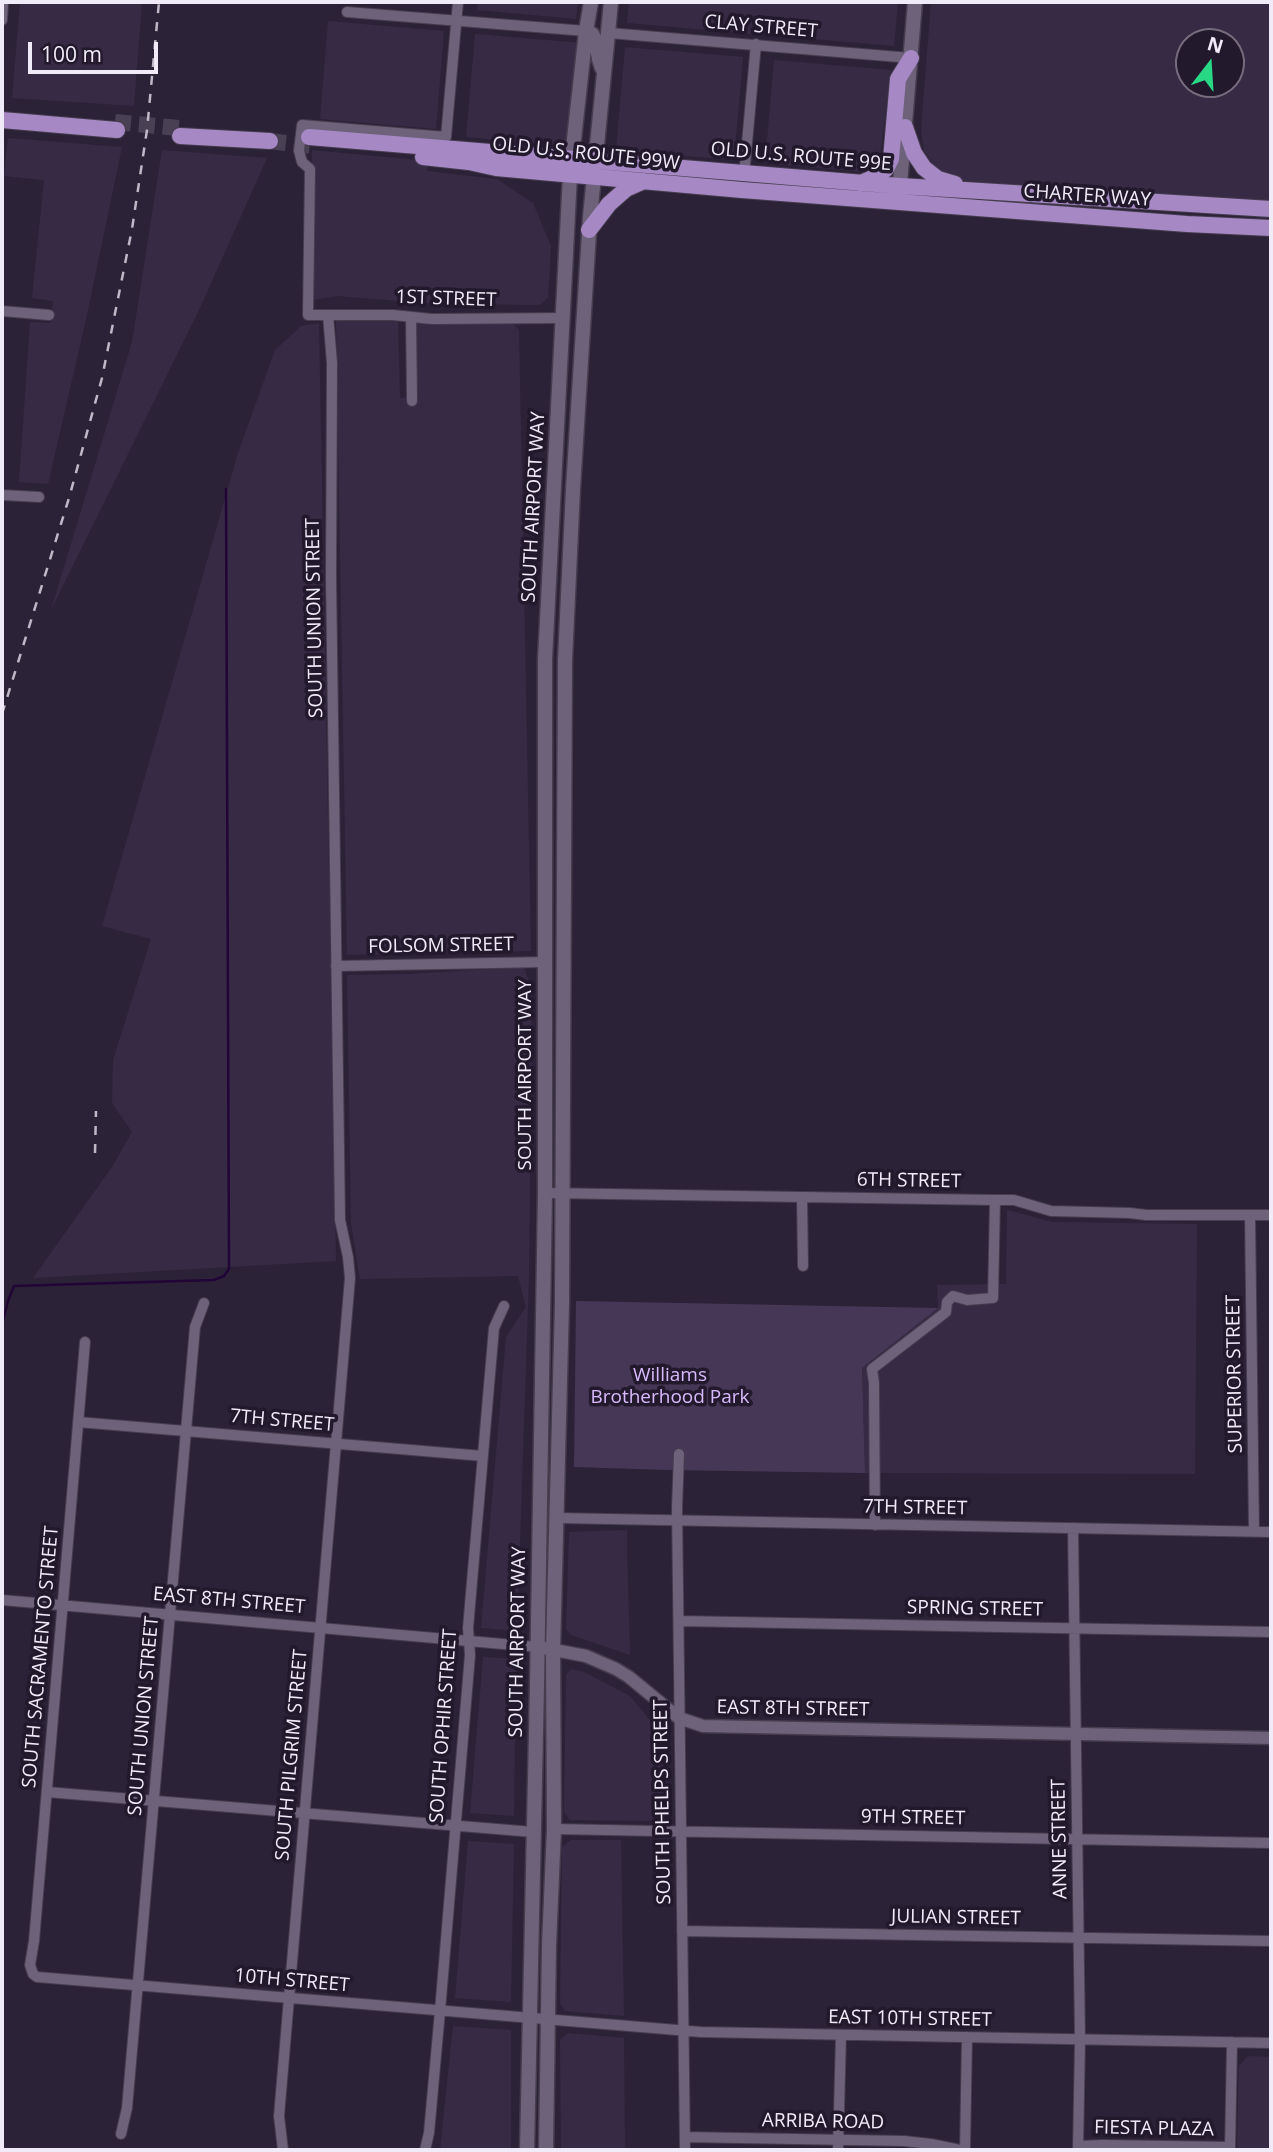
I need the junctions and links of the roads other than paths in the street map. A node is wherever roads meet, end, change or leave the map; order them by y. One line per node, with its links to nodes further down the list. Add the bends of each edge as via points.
1 (4, 2): 8 (street)
2 (457, 2): 9 (street)
3 (591, 2): 10 (main road, SOUTH AIRPORT WAY)
4 (600, 2): 11 (main road, via 600,19)
5 (611, 2): 11 (main road, SOUTH AIRPORT WAY)
6 (915, 2): 13 (main road)
7 (347, 12): 9 (street)
8 (2, 20)
9 (456, 21): 10 (street); 33 (street, via 446,137 302,125 300,158 310,169 307,315)
10 (586, 31): 14 (main road, via 596,42); 20 (main road, SOUTH AIRPORT WAY)
11 (609, 33): 12 (street, CLAY STREET); 14 (main road, SOUTH AIRPORT WAY)
12 (756, 44): 13 (street, CLAY STREET); 23 (street)
13 (911, 58): 17 (main road); 24 (main road, via 898,79 891,159 879,175)
14 (604, 72): 21 (main road, SOUTH AIRPORT WAY)
15 (2, 111): 16 (main road, via 116,126)
16 (2, 120)
17 (905, 127): 25 (main road); 26 (main road, via 919,161 947,183 1166,197)
18 (180, 132): 19 (main road)
19 (269, 137)
20 (571, 167): 20 (main road, OLD U.S. ROUTE 99W, via 328,139 310,142 496,168); 21 (main road, OLD U.S. ROUTE 99W); 35 (main road, SOUTH AIRPORT WAY)
21 (594, 169): 22 (main road, OLD U.S. ROUTE 99W); 23 (main road, OLD U.S. ROUTE 99E); 29 (main road, SOUTH AIRPORT WAY)
22 (643, 181): 23 (main road, OLD U.S. ROUTE 99W); 29 (main road, via 609,204)
23 (743, 182): 24 (main road, OLD U.S. ROUTE 99E); 25 (main road, OLD U.S. ROUTE 99W)
24 (860, 183): 25 (main road, OLD U.S. ROUTE 99E)
25 (900, 195): 26 (main road, OLD U.S. ROUTE 99E); 28 (main road, CHARTER WAY)
26 (1175, 204): 27 (main road, OLD U.S. ROUTE 99E)
27 (1271, 209)
28 (1271, 228)
29 (589, 230): 30 (main road, SOUTH AIRPORT WAY)
30 (584, 303): 35 (main road, via 572,316); 42 (main road, SOUTH AIRPORT WAY, via 565,660)
31 (2, 311): 32 (street)
32 (50, 315)
33 (328, 315): 34 (street, 1ST STREET); 40 (street, SOUTH UNION STREET)
34 (411, 317): 35 (street, 1ST STREET); 36 (street)
35 (563, 318): 39 (main road, SOUTH AIRPORT WAY, via 545,659)
36 (412, 401)
37 (2, 495): 38 (street)
38 (39, 498)
39 (545, 962): 40 (street, FOLSOM STREET); 41 (main road, SOUTH AIRPORT WAY)
40 (336, 966): 48 (street, SOUTH UNION STREET, via 340,1220)
41 (545, 1194): 42 (street, 6TH STREET); 71 (main road, SOUTH AIRPORT WAY)
42 (562, 1194): 43 (street, 6TH STREET); 57 (main road, SOUTH AIRPORT WAY)
43 (802, 1197): 44 (street, 6TH STREET); 47 (street)
44 (995, 1200): 45 (street, 6TH STREET, via 1014,1200 1051,1211); 59 (street, via 993,1298 953,1296 946,1312 872,1369)
45 (1250, 1215): 46 (street, 6TH STREET); 61 (street, SUPERIOR STREET)
46 (1271, 1215)
47 (803, 1266)
48 (350, 1278): 54 (street, SOUTH PILGRIM STREET)
49 (204, 1303): 53 (street, SOUTH UNION STREET, via 195,1326)
50 (504, 1306): 56 (street, SOUTH OPHIR STREET, via 494,1328)
51 (85, 1342): 52 (street, SOUTH SACRAMENTO STREET)
52 (78, 1422): 53 (street, 7TH STREET); 64 (street, SOUTH SACRAMENTO STREET)
53 (185, 1430): 54 (street, 7TH STREET); 65 (street, SOUTH UNION STREET)
54 (336, 1444): 56 (street, 7TH STREET); 67 (street, SOUTH PILGRIM STREET)
55 (679, 1454): 58 (street, SOUTH PHELPS STREET)
56 (483, 1456): 70 (street, SOUTH OPHIR STREET)
57 (558, 1518): 58 (street, 7TH STREET); 72 (main road, SOUTH AIRPORT WAY)
58 (677, 1521): 59 (street, 7TH STREET); 66 (street, SOUTH PHELPS STREET)
59 (875, 1525): 60 (street, 7TH STREET)
60 (1073, 1528): 61 (street, 7TH STREET); 68 (street, ANNE STREET)
61 (1254, 1531): 62 (street, 7TH STREET)
62 (1271, 1532)
63 (2, 1600): 64 (street, EAST 8TH STREET)
64 (63, 1607): 65 (street, EAST 8TH STREET); 76 (street, SOUTH SACRAMENTO STREET)
65 (170, 1616): 67 (street, EAST 8TH STREET); 77 (street, SOUTH UNION STREET)
66 (679, 1621): 68 (street, SPRING STREET); 73 (street, SOUTH PHELPS STREET)
67 (321, 1628): 70 (street, EAST 8TH STREET); 78 (street, SOUTH PILGRIM STREET)
68 (1074, 1628): 69 (street, SPRING STREET); 74 (street, ANNE STREET)
69 (1271, 1632)
70 (469, 1641): 71 (street, EAST 8TH STREET); 79 (street, SOUTH OPHIR STREET)
71 (537, 1647): 72 (street, EAST 8TH STREET); 82 (main road, SOUTH AIRPORT WAY)
72 (553, 1650): 73 (street, EAST 8TH STREET, via 586,1656 616,1669); 80 (main road, SOUTH AIRPORT WAY)
73 (679, 1718): 74 (street, EAST 8TH STREET, via 712,1727); 81 (street, SOUTH PHELPS STREET)
74 (1076, 1734): 75 (street, EAST 8TH STREET); 83 (street, ANNE STREET)
75 (1271, 1738)
76 (47, 1792): 77 (street); 88 (street, SOUTH SACRAMENTO STREET, via 30,1965)
77 (154, 1800): 78 (street); 89 (street, SOUTH UNION STREET)
78 (305, 1813): 79 (street); 90 (street, SOUTH PILGRIM STREET)
79 (456, 1826): 82 (street); 91 (street, SOUTH OPHIR STREET)
80 (554, 1829): 81 (street, 9TH STREET); 93 (main road, SOUTH AIRPORT WAY)
81 (680, 1831): 83 (street, 9TH STREET); 85 (street, SOUTH PHELPS STREET)
82 (533, 1832): 92 (main road, SOUTH AIRPORT WAY)
83 (1077, 1839): 84 (street, 9TH STREET); 86 (street, ANNE STREET)
84 (1271, 1843)
85 (682, 1931): 86 (street, JULIAN STREET); 94 (street, SOUTH PHELPS STREET)
86 (1079, 1938): 87 (street, JULIAN STREET); 97 (street, ANNE STREET)
87 (1271, 1941)
88 (33, 1974): 89 (street, 10TH STREET, via 43,1979)
89 (138, 1985): 90 (street, 10TH STREET); 100 (street, SOUTH UNION STREET)
90 (289, 1998): 91 (street, 10TH STREET); 105 (street, SOUTH PILGRIM STREET, via 279,2116)
91 (440, 2011): 92 (street, 10TH STREET); 106 (street, SOUTH OPHIR STREET)
92 (529, 2017): 93 (street, 10TH STREET); 107 (main road, SOUTH AIRPORT WAY)
93 (549, 2019): 94 (street, EAST 10TH STREET); 108 (main road, SOUTH AIRPORT WAY)
94 (683, 2031): 95 (street, EAST 10TH STREET); 101 (street, SOUTH PHELPS STREET)
95 (841, 2035): 96 (street, EAST 10TH STREET); 102 (street)
96 (967, 2037): 97 (street, EAST 10TH STREET); 110 (street)
97 (1080, 2040): 98 (street, EAST 10TH STREET); 103 (street, ANNE STREET)
98 (1232, 2042): 99 (street, EAST 10TH STREET); 104 (street)
99 (1271, 2043)
100 (121, 2134)
101 (685, 2137): 102 (street, ARRIBA ROAD); 109 (street, SOUTH PHELPS STREET)
102 (839, 2145): 110 (street, ARRIBA ROAD, via 904,2141)
103 (1078, 2148): 104 (street, FIESTA PLAZA)
104 (1230, 2149)
105 (284, 2150)
106 (425, 2150)
107 (527, 2150)
108 (545, 2150)
109 (685, 2150)
110 (962, 2150)

